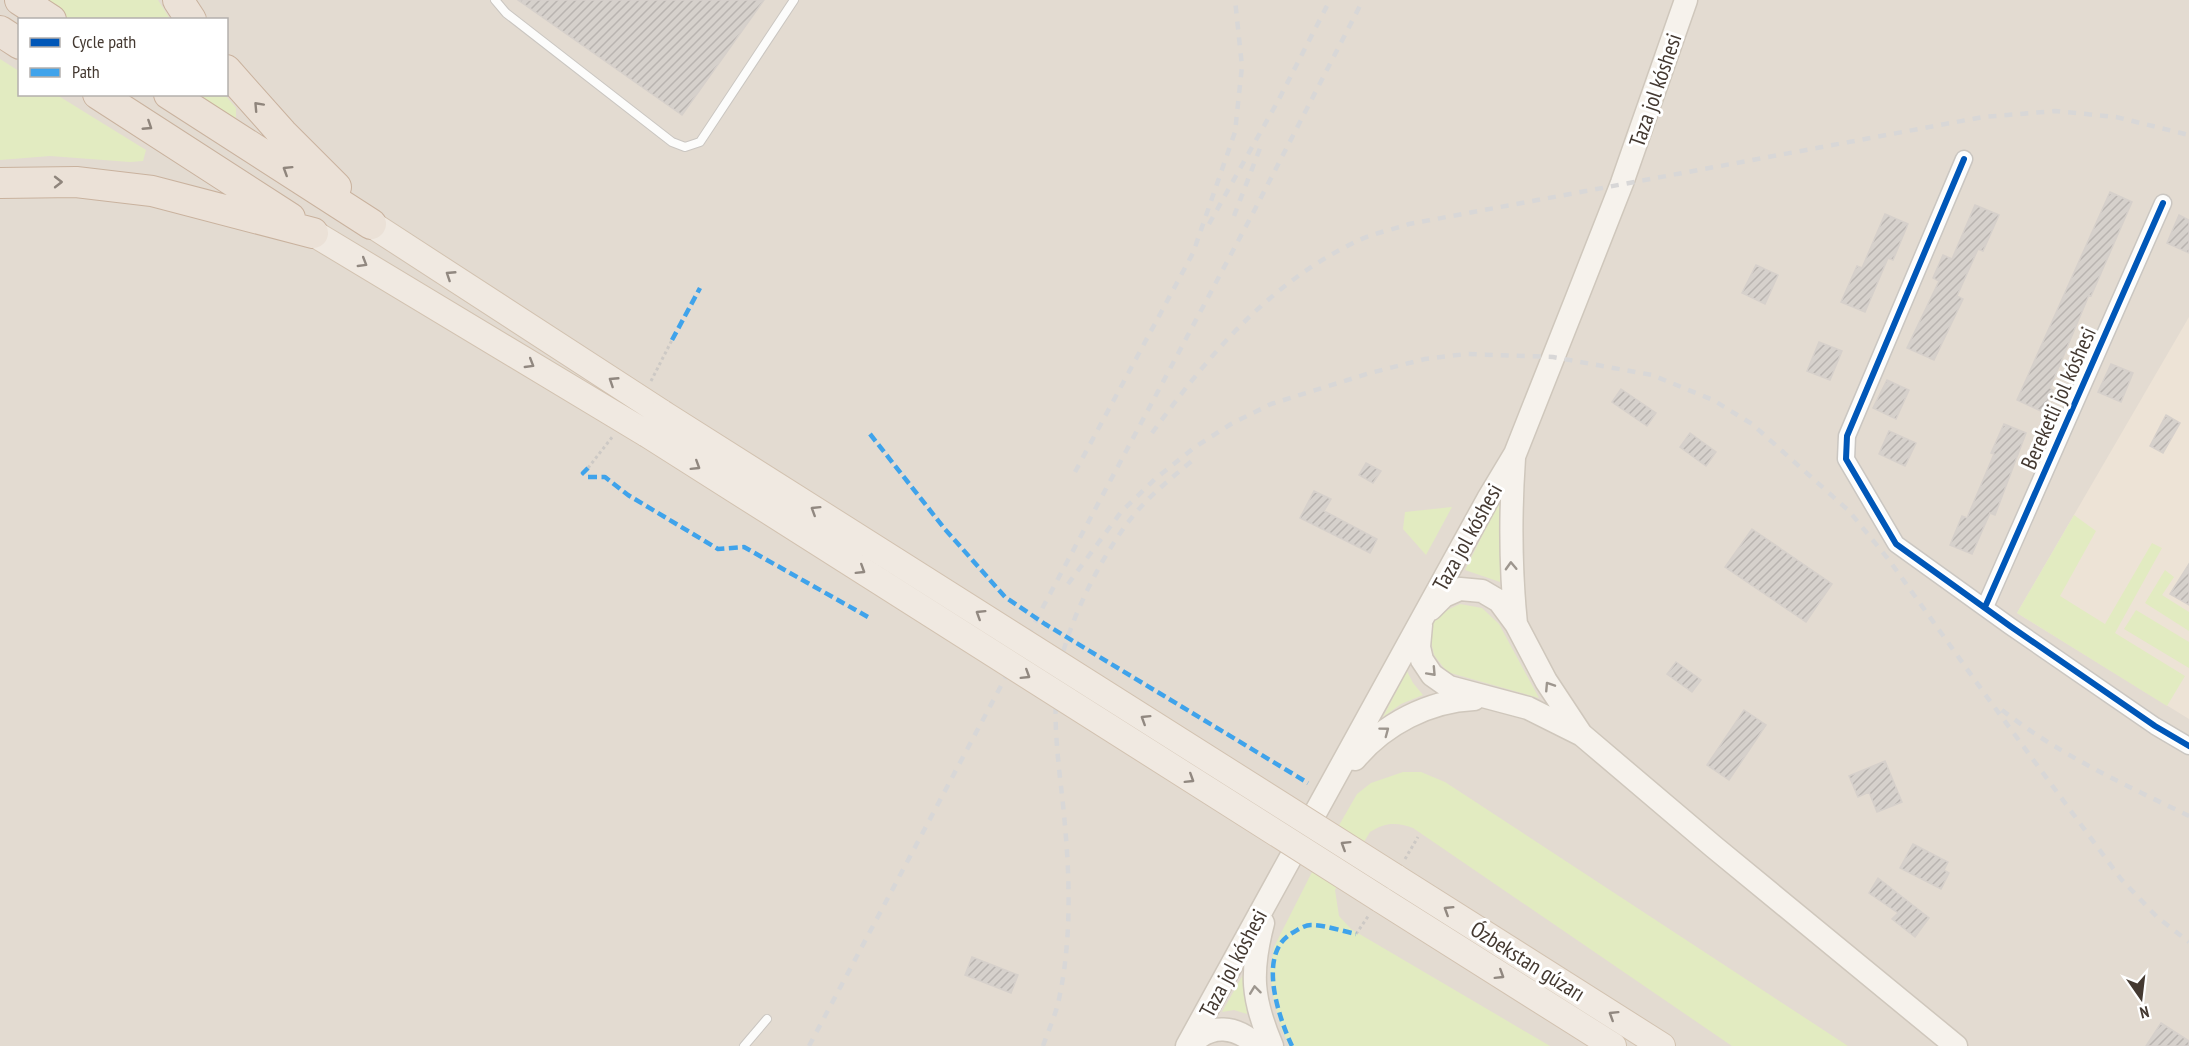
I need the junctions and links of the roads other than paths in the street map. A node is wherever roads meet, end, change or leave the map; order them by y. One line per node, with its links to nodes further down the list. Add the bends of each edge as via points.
1 (20, 0): 6 (highway)
2 (178, 0): 7 (highway)
3 (495, 0): 4 (lane, via 506,14 672,142 685,147 700,142)
4 (794, 0)
5 (1686, 0): 18 (main road, Taza jol kóshesi, via 1622,183)
6 (48, 18)
7 (190, 18)
8 (0, 31): 9 (highway)
9 (18, 43)
10 (228, 72): 16 (highway, one-way to 10)
11 (101, 96): 17 (highway, one-way to 17)
12 (172, 96): 16 (highway, one-way to 12)
13 (1964, 159): 19 (street, via 1847,436 1846,459 1896,544)
14 (0, 183): 17 (highway, one-way to 17, via 76,182 152,191)
15 (2163, 203): 19 (street, Bereketli jol kóshesi)
16 (371, 224): 33 (main road, Ózbekstan gúzarı, one-way to 16, bridge, via 1399,870 662,413)
17 (313, 232): 32 (main road, Ózbekstan gúzarı, one-way to 32, bridge, via 647,434 1376,905)
18 (1515, 454): 20 (main road, Taza jol kóshesi); 21 (main road, one-way to 18, via 1510,516)
19 (1985, 607): 24 (street)
20 (1424, 616): 21 (main road, via 1444,596 1460,589 1482,591 1499,601); 22 (main road, one-way to 22, via 1419,647 1432,675 1449,687); 25 (main road, Taza jol kóshesi)
21 (1516, 624): 23 (main road, one-way to 21, via 1546,681)
22 (1491, 698): 23 (main road, via 1528,708); 25 (main road, one-way to 22, via 1367,745 1394,724 1455,700)
23 (1582, 735): 34 (main road)
24 (2189, 746)
25 (1330, 787): 26 (main road, Taza jol kóshesi)
26 (1272, 891): 29 (main road, Taza jol kóshesi); 31 (main road, one-way to 26, via 1254,991 1254,964)
27 (767, 1019): 28 (lane)
28 (744, 1046)
29 (1189, 1046): 30 (main road, via 1219,1028 1248,1036)
30 (1257, 1046)
31 (1272, 1046)
32 (1612, 1046)
33 (1662, 1046)
34 (1956, 1046)

